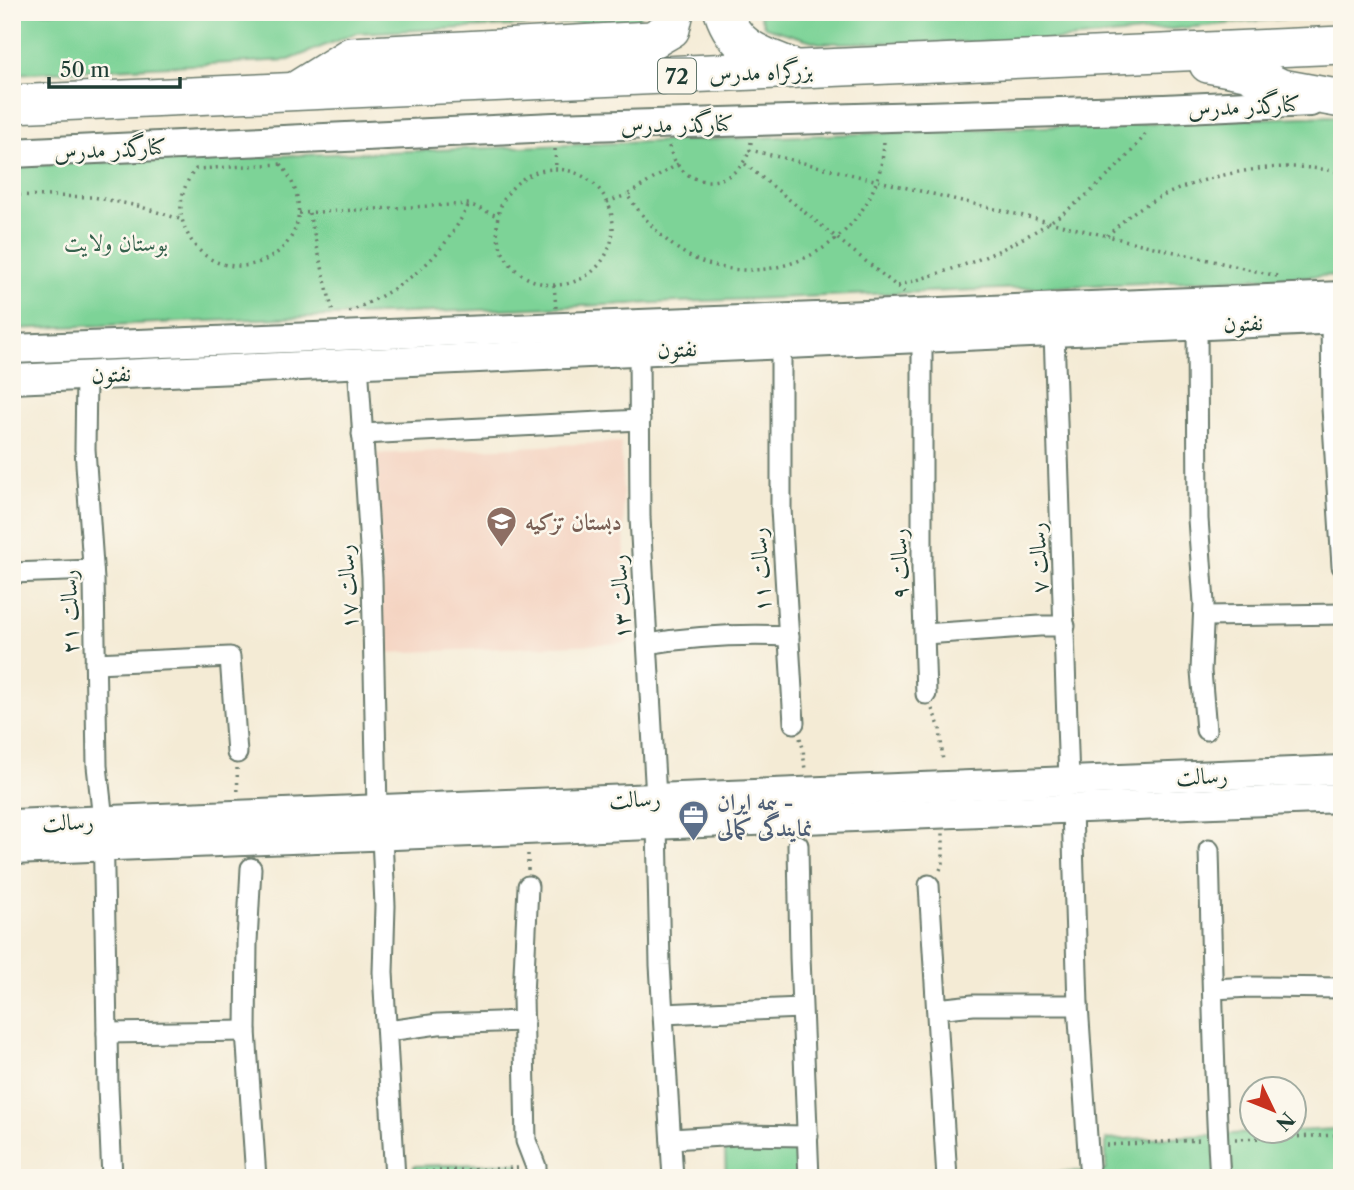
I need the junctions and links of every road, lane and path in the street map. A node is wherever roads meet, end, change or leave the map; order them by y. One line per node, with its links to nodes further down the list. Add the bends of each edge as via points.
1 (675, 12): 6 (highway, via 671,29 652,40 351,56)
2 (723, 12): 5 (highway, via 748,50)
3 (1342, 46): 4 (highway, بزرگراه مدرس / 72)
4 (1144, 54): 5 (highway, بزرگراه مدرس / 72); 7 (highway, via 1246,71 1281,88)
5 (799, 70): 6 (highway, بزرگراه مدرس / 72)
6 (294, 92): 8 (highway, بزرگراه مدرس / 72)
7 (1342, 100): 9 (street, کنارگذر مدرس)
8 (12, 104)
9 (1164, 110): 10 (street, کنارگذر مدرس); 27 (path, via 1106,178)
10 (884, 118): 11 (street, کنارگذر مدرس); 18 (path)
11 (752, 122): 12 (street, کنارگذر مدرس); 13 (path)
12 (665, 124): 14 (street, کنارگذر مدرس); 15 (path, via 670,151)
13 (750, 150): 16 (path); 18 (path)
14 (12, 153)
15 (678, 164): 16 (path, via 689,176 708,182 729,178); 20 (path)
16 (744, 164): 29 (path)
17 (1342, 173): 28 (path, via 1272,167 1224,175 1180,188 1137,209)
18 (877, 181): 27 (path); 29 (path)
19 (12, 195): 26 (path, via 93,197)
20 (627, 195): 21 (path); 29 (path, via 653,228 702,262 762,270 792,264)
21 (607, 202): 25 (path, via 593,182 556,168 518,182 505,197); 25 (path, via 613,217 605,256 592,272 574,282 554,285 534,282 504,256 497,236)
22 (469, 204): 24 (path); 25 (path); 33 (path, via 458,226 415,276)
23 (299, 213): 24 (path); 26 (path, via 290,240 276,255 257,265 237,267 199,251); 26 (path, via 293,181 281,164 197,169 183,194)
24 (309, 213): 34 (path)
25 (498, 216)
26 (183, 220)
27 (1049, 223): 28 (path); 30 (path, via 987,256)
28 (1107, 236): 31 (path, via 1277,274)
29 (838, 239): 30 (path)
30 (898, 286): 36 (path, via 909,296)
31 (1279, 298): 32 (street, نفتون); 35 (street, نفتون)
32 (1338, 311): 37 (street, نفتون); 48 (street, via 1332,408)
33 (347, 313)
34 (335, 319)
35 (984, 323): 36 (street, نفتون); 38 (street, نفتون)
36 (916, 325): 39 (street, نفتون); 40 (street, نفتون); 54 (street, رسالت ۹)
37 (1197, 326): 38 (street, نفتون); 52 (street)
38 (1054, 332): 53 (street, رسالت ۷)
39 (508, 343): 41 (street, نفتون); 42 (street, نفتون); 43 (street, نفتون)
40 (781, 344): 42 (street, نفتون); 55 (street, رسالت ۱۱, via 781,509)
41 (12, 349)
42 (639, 351): 46 (street, رسالت ۱۳)
43 (358, 363): 44 (street, نفتون); 47 (street, رسالت ۱۷)
44 (86, 376): 45 (street, نفتون); 49 (street, رسالت ۲۱, via 85,449)
45 (12, 379)
46 (640, 419): 47 (street); 56 (street, رسالت ۱۳, via 640,518)
47 (362, 434): 71 (street, رسالت ۱۷)
48 (1342, 566)
49 (93, 570): 50 (street); 57 (street, رسالت ۲۱)
50 (12, 573)
51 (1342, 614): 52 (street)
52 (1203, 616): 60 (street)
53 (1065, 626): 54 (street); 63 (street, رسالت ۷)
54 (925, 634): 58 (street, رسالت ۹)
55 (789, 636): 56 (street, via 742,634); 59 (street, رسالت ۱۱)
56 (648, 644): 69 (street, رسالت ۱۳)
57 (95, 663): 61 (street, via 230,657); 75 (street, رسالت ۲۱)
58 (926, 694): 67 (path, via 940,729)
59 (794, 723): 65 (path, via 803,748)
60 (1206, 730)
61 (237, 753): 70 (path)
62 (1342, 770): 64 (street, رسالت)
63 (1069, 781): 64 (street, رسالت); 67 (street, رسالت); 68 (street)
64 (1277, 787): 66 (street, رسالت); 68 (street, رسالت)
65 (806, 792): 67 (street, رسالت); 69 (street, رسالت)
66 (1342, 798)
67 (944, 800): 68 (street, رسالت); 69 (street, رسالت); 81 (path, via 943,863)
68 (1072, 809): 84 (street)
69 (656, 811): 71 (street, رسالت); 74 (street, رسالت); 87 (street, رسالت ۱۳)
70 (239, 815): 73 (street, رسالت); 75 (street, رسالت)
71 (380, 822): 73 (street, رسالت); 74 (street, رسالت); 90 (street, رسالت ۱۷)
72 (12, 824): 75 (street, رسالت)
73 (338, 824): 75 (street, رسالت)
74 (528, 830): 80 (path)
75 (104, 833): 77 (street, رسالت); 91 (street, رسالت ۲۱)
76 (798, 845): 85 (street)
77 (12, 850)
78 (1209, 850): 83 (street)
79 (251, 869): 89 (street)
80 (528, 886): 88 (street)
81 (929, 886): 86 (street)
82 (1342, 988): 83 (street)
83 (1213, 989): 103 (street)
84 (1078, 1005): 86 (street); 94 (street)
85 (801, 1008): 87 (street); 92 (street)
86 (937, 1009): 101 (street)
87 (663, 1014): 93 (street, رسالت ۱۳)
88 (524, 1021): 90 (street); 95 (street, via 526,1141)
89 (246, 1031): 91 (street); 99 (street)
90 (388, 1031): 96 (street, رسالت ۱۷)
91 (107, 1033): 98 (street, رسالت ۲۱)
92 (808, 1136): 93 (street); 97 (street)
93 (671, 1139): 100 (street, رسالت ۱۳)
94 (1087, 1171): 102 (path)
95 (536, 1172): 96 (path)
96 (395, 1175)
97 (809, 1177)
98 (112, 1178)
99 (256, 1178)
100 (673, 1178)
101 (947, 1178)
102 (1049, 1178)
103 (1220, 1178)

